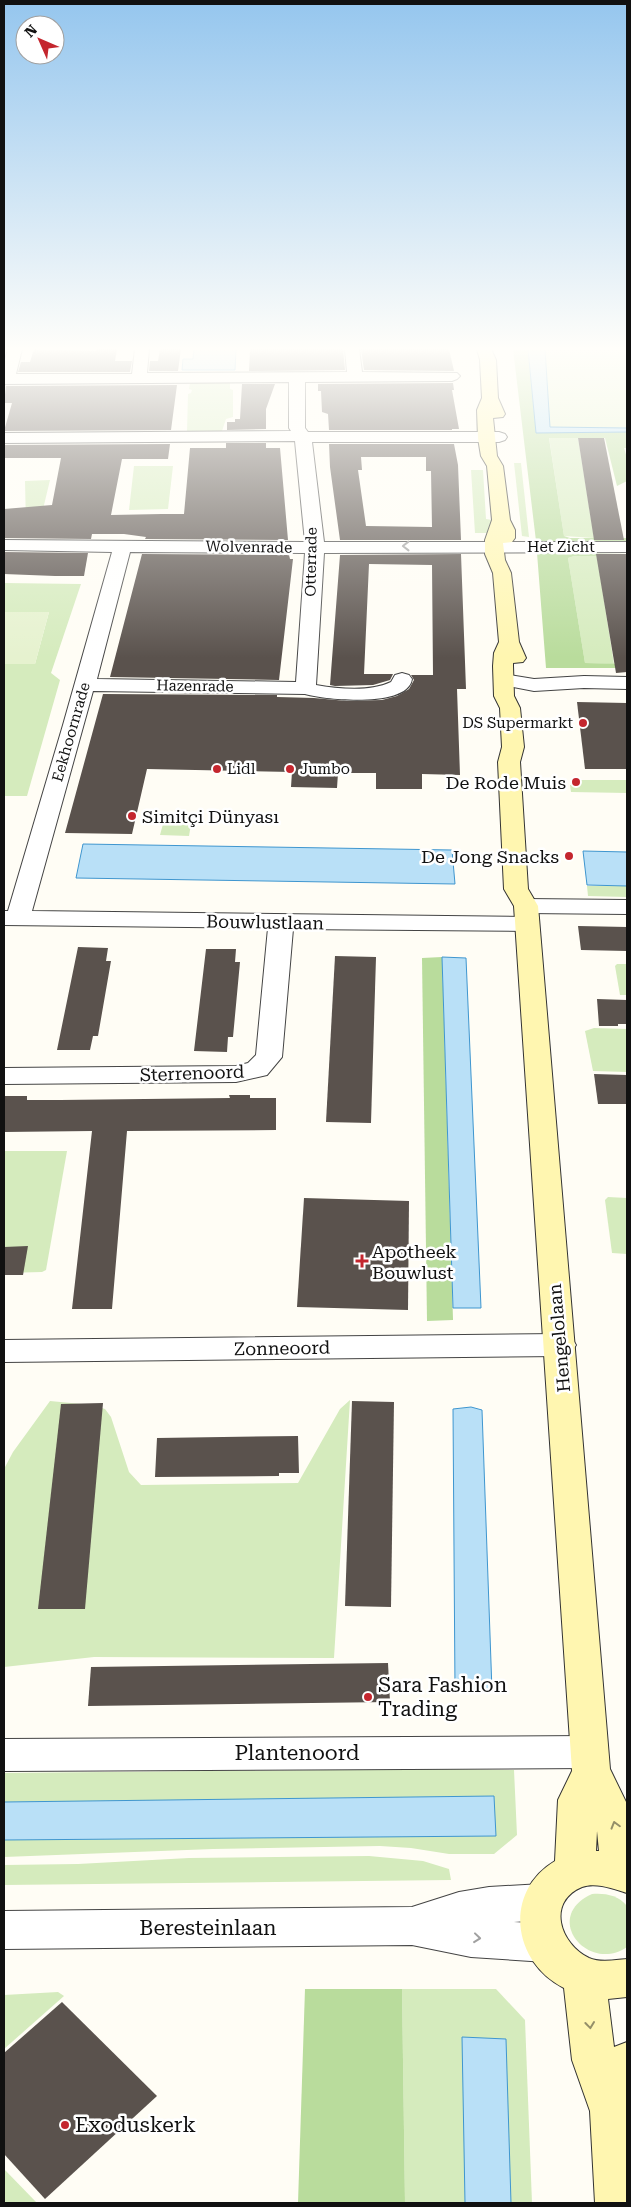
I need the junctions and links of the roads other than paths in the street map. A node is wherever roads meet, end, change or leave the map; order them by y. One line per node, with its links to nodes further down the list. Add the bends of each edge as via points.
1 (305, 452): 5 (street, Otterrade)
2 (490, 452): 6 (street, Hengelolaan, via 495,466 501,520 496,530)
3 (4, 545): 4 (street, Wolvenrade)
4 (122, 547): 5 (street, Wolvenrade); 11 (street, Eekhoornrade)
5 (314, 547): 6 (street, Wolvenrade, one-way to 5); 12 (street, Otterrade)
6 (501, 547): 7 (street, Het Zicht); 9 (street, Hengelolaan, via 496,565 502,573 509,642 504,653)
7 (627, 547)
8 (402, 679): 12 (street, Hazenrade, via 396,688 380,692 318,692)
9 (514, 681): 10 (street, via 564,685); 14 (street, Hengelolaan, via 504,696 510,708 513,747 509,762 516,889)
10 (627, 683)
11 (84, 685): 12 (street, Hazenrade); 15 (street, Eekhoornrade)
12 (306, 688)
13 (627, 908): 14 (street, Bouwlustlaan)
14 (526, 915): 16 (street, Bouwlustlaan); 18 (street, Hengelolaan)
15 (11, 918): 16 (street, Bouwlustlaan)
16 (281, 922): 17 (street, Sterrenoord, via 269,1057 257,1069 236,1074)
17 (4, 1076)
18 (560, 1345): 19 (street, Zonneoord); 21 (street, Hengelolaan)
19 (4, 1351)
20 (4, 1755): 21 (street, Plantenoord)
21 (590, 1762): 22 (street, Hengelolaan, via 578,1800); 23 (street, Hengelolaan, one-way to 21, via 616,1828)
22 (575, 1872): 23 (street, via 598,1868); 24 (street, via 555,1883)
23 (624, 1874)
24 (542, 1902): 25 (street, Beresteinlaan, via 459,1910); 27 (street, via 539,1922)
25 (412, 1926): 26 (street, Beresteinlaan); 27 (street, Beresteinlaan, one-way to 27, via 471,1938)
26 (4, 1930)
27 (546, 1944): 28 (street, via 557,1960)
28 (584, 1976): 29 (street, via 614,1981); 31 (street, one-way to 31, via 594,2060)
29 (627, 1978)
30 (627, 2063): 31 (street)
31 (612, 2111): 32 (street)
32 (618, 2203)

